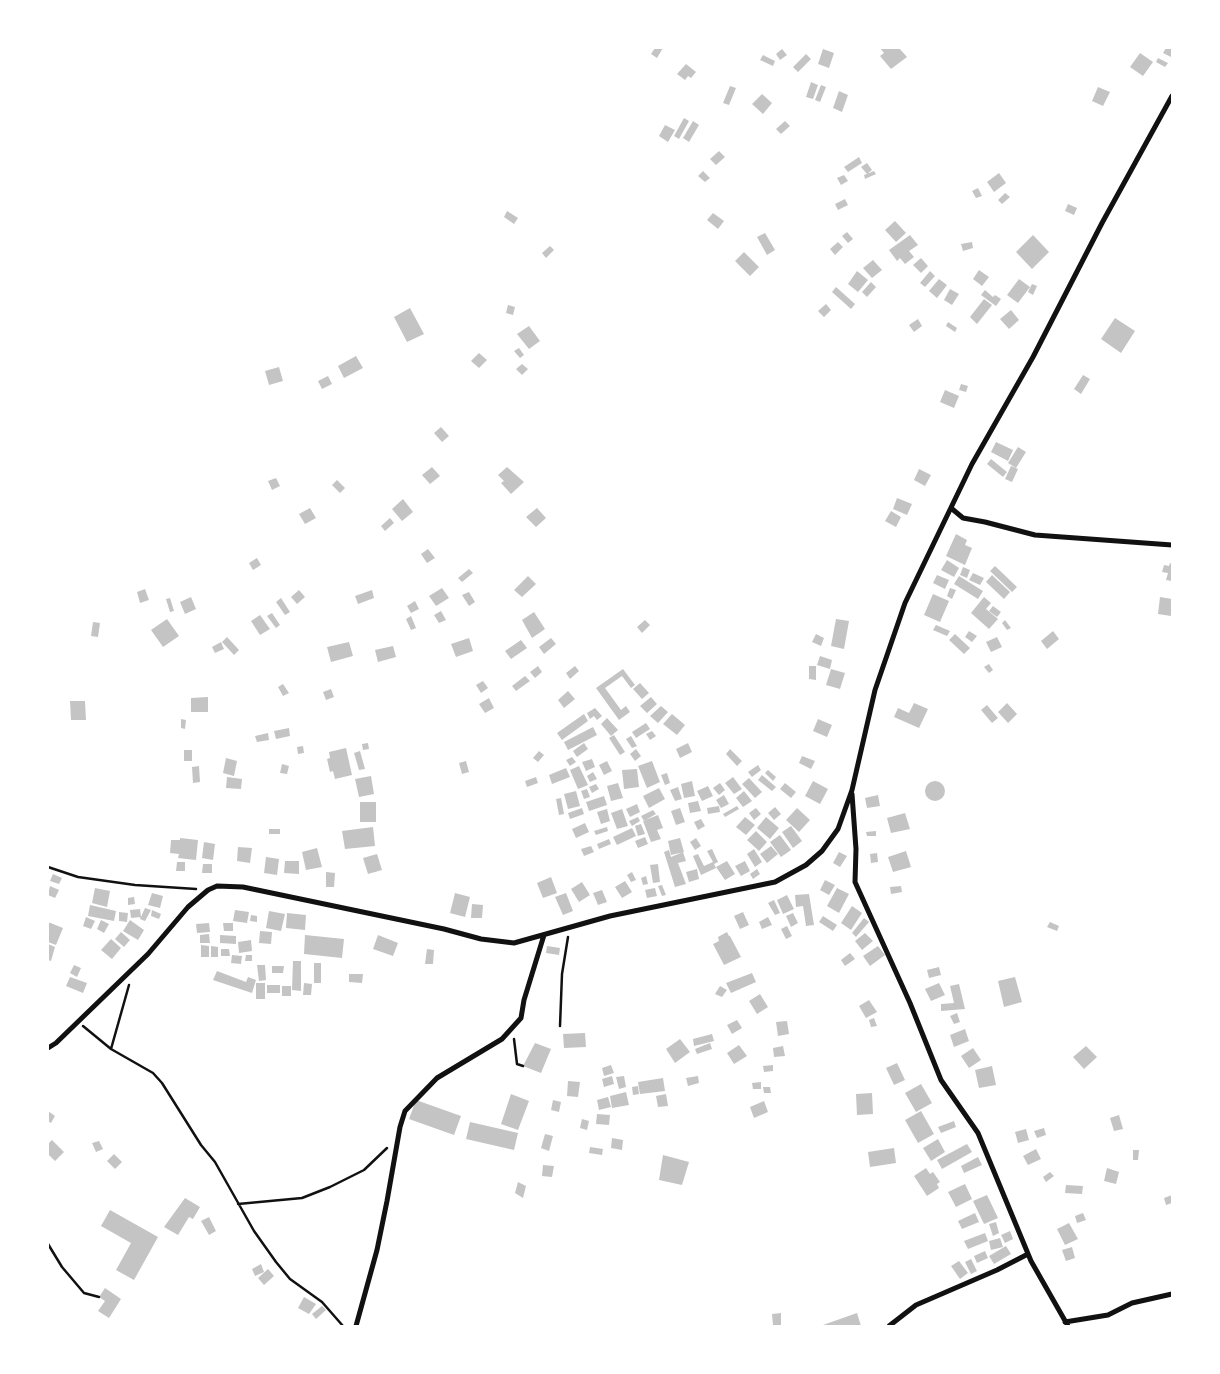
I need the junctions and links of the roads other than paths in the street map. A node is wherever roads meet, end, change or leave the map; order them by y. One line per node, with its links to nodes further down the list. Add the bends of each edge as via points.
1 (1172, 96): 2 (street)
2 (951, 508): 3 (street, via 963,518 1035,535); 4 (street, via 905,603 875,690)
3 (1172, 545)
4 (852, 790): 5 (street, via 838,830 822,851 806,865 775,882 610,916); 7 (street, via 855,882 941,1080 978,1133)
5 (544, 935): 6 (street, via 514,943 481,939 243,887 217,886 188,906 148,954); 10 (street, via 521,1018 502,1039 437,1078 405,1112 377,1250)
6 (48, 1048)
7 (1028, 1254): 9 (street); 11 (street, via 916,1305)
8 (1172, 1294): 9 (street, via 1132,1303 1108,1315)
9 (1067, 1324)
10 (356, 1326)
11 (889, 1326)

